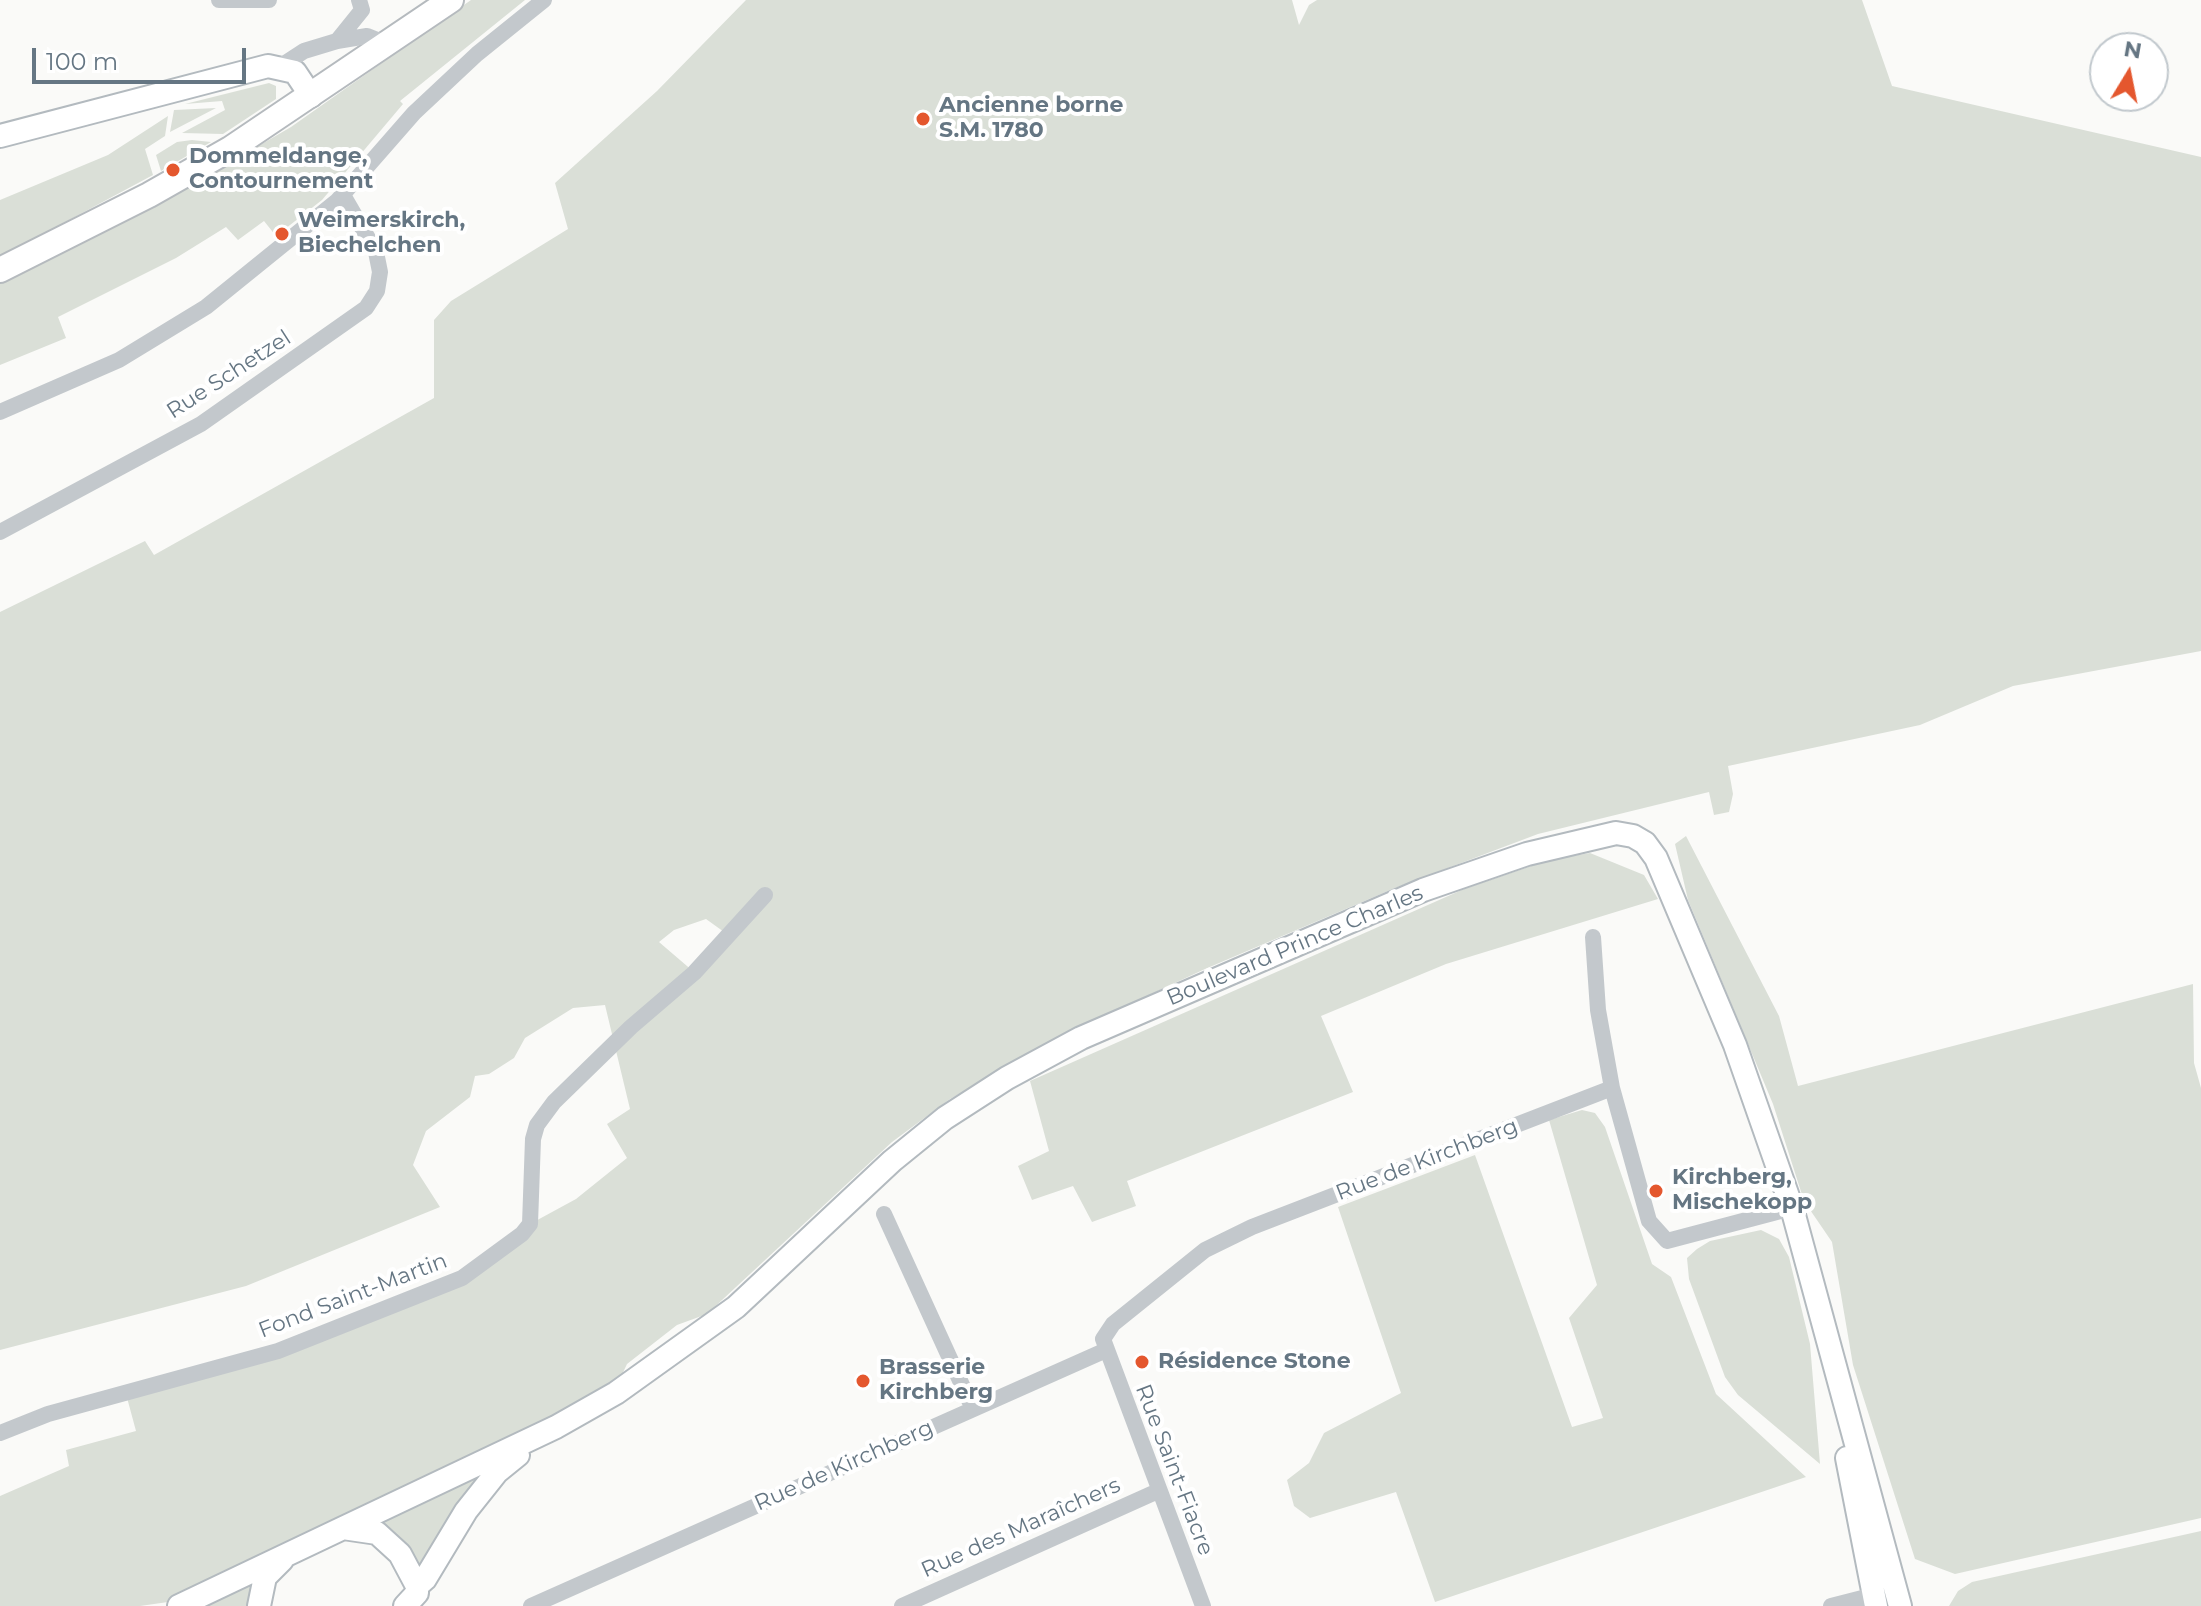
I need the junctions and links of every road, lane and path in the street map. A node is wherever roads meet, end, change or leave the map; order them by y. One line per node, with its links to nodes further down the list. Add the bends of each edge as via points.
1 (219, 0): 2 (street)
2 (269, 0)
3 (359, 0): 6 (street, via 362,10)
4 (451, 0): 7 (main road)
5 (544, 0): 11 (street, via 414,113)
6 (337, 41): 7 (street, via 367,36); 8 (street, via 304,51)
7 (387, 44): 9 (main road)
8 (281, 66): 9 (main road, via 295,72); 10 (main road)
9 (311, 96): 12 (main road, via 149,195)
10 (0, 136)
11 (343, 195): 13 (street, via 206,307 157,339); 14 (street, Rue Schetzel, via 376,252 377,291 366,308 201,424)
12 (0, 270)
13 (0, 412)
14 (0, 532)
15 (765, 895): 23 (street, Fond Saint-Martin, via 703,964 554,1102 533,1139 530,1224 462,1278 278,1351 48,1414)
16 (1593, 937): 17 (street, via 1598,1010)
17 (1612, 1088): 18 (street, via 1649,1221 1667,1241); 20 (street, Rue de Kirchberg, via 1205,1250 1113,1324 1103,1339)
18 (1792, 1208): 22 (main road, Boulevard Prince Charles, via 1735,1045 1666,878 1645,843 1616,833 1527,854 1423,890 1081,1038 1007,1078 892,1161 736,1307 616,1393); 28 (main road, Boulevard Prince Charles)
19 (884, 1214): 21 (street)
20 (1104, 1351): 21 (street, Rue de Kirchberg); 24 (street, Rue Saint-Fiacre)
21 (973, 1409): 31 (street, Rue de Kirchberg)
22 (556, 1427): 25 (main road, Boulevard Prince Charles); 27 (main road, Boulevard Prince Charles, via 497,1472 466,1511)
23 (0, 1433)
24 (1158, 1491): 32 (street, Rue des Maraîchers); 33 (street, Rue Saint-Fiacre)
25 (343, 1528): 26 (main road); 27 (main road, via 363,1529 388,1540)
26 (295, 1550): 29 (main road); 30 (main road, via 265,1577)
27 (416, 1598)
28 (1886, 1599): 34 (street)
29 (179, 1606)
30 (259, 1606)
31 (531, 1606)
32 (902, 1606)
33 (1203, 1606)
34 (1831, 1606)

